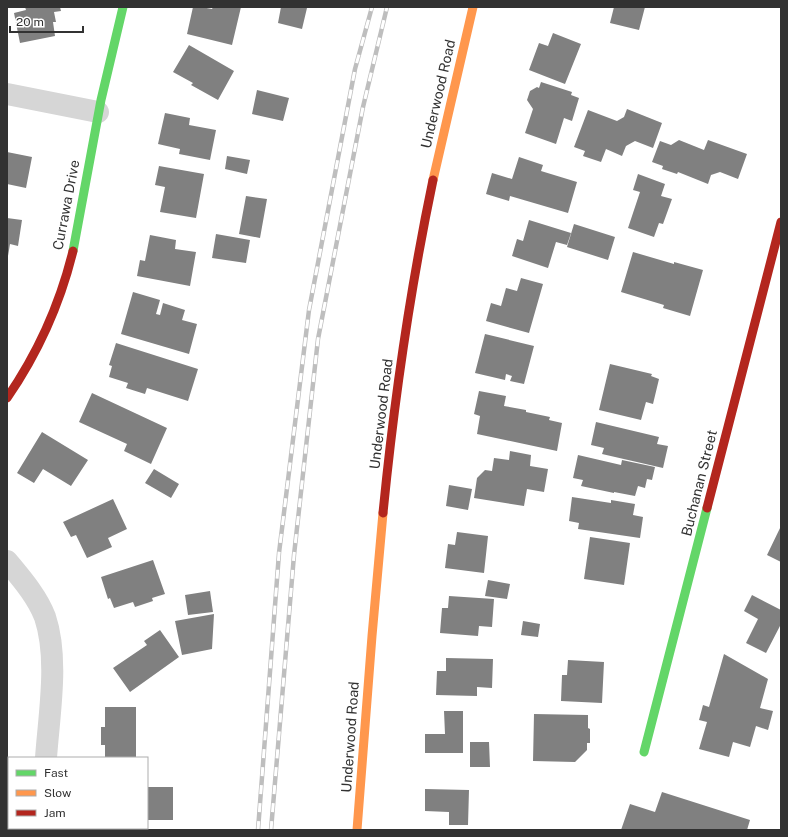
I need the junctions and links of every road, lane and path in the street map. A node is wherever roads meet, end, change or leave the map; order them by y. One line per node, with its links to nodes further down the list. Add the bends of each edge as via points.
1 (123, 7): 4 (street, Currawa Drive)
2 (473, 7): 10 (street, Underwood Road, via 432,188 408,312 373,615)
3 (7, 94): 4 (street)
4 (98, 112): 6 (street, Currawa Drive, via 75,238 58,300 30,362)
5 (781, 222): 8 (street, Buchanan Street)
6 (7, 398)
7 (7, 561): 9 (street, via 34,595 51,640 52,674)
8 (644, 752)
9 (46, 757)
10 (357, 830)

